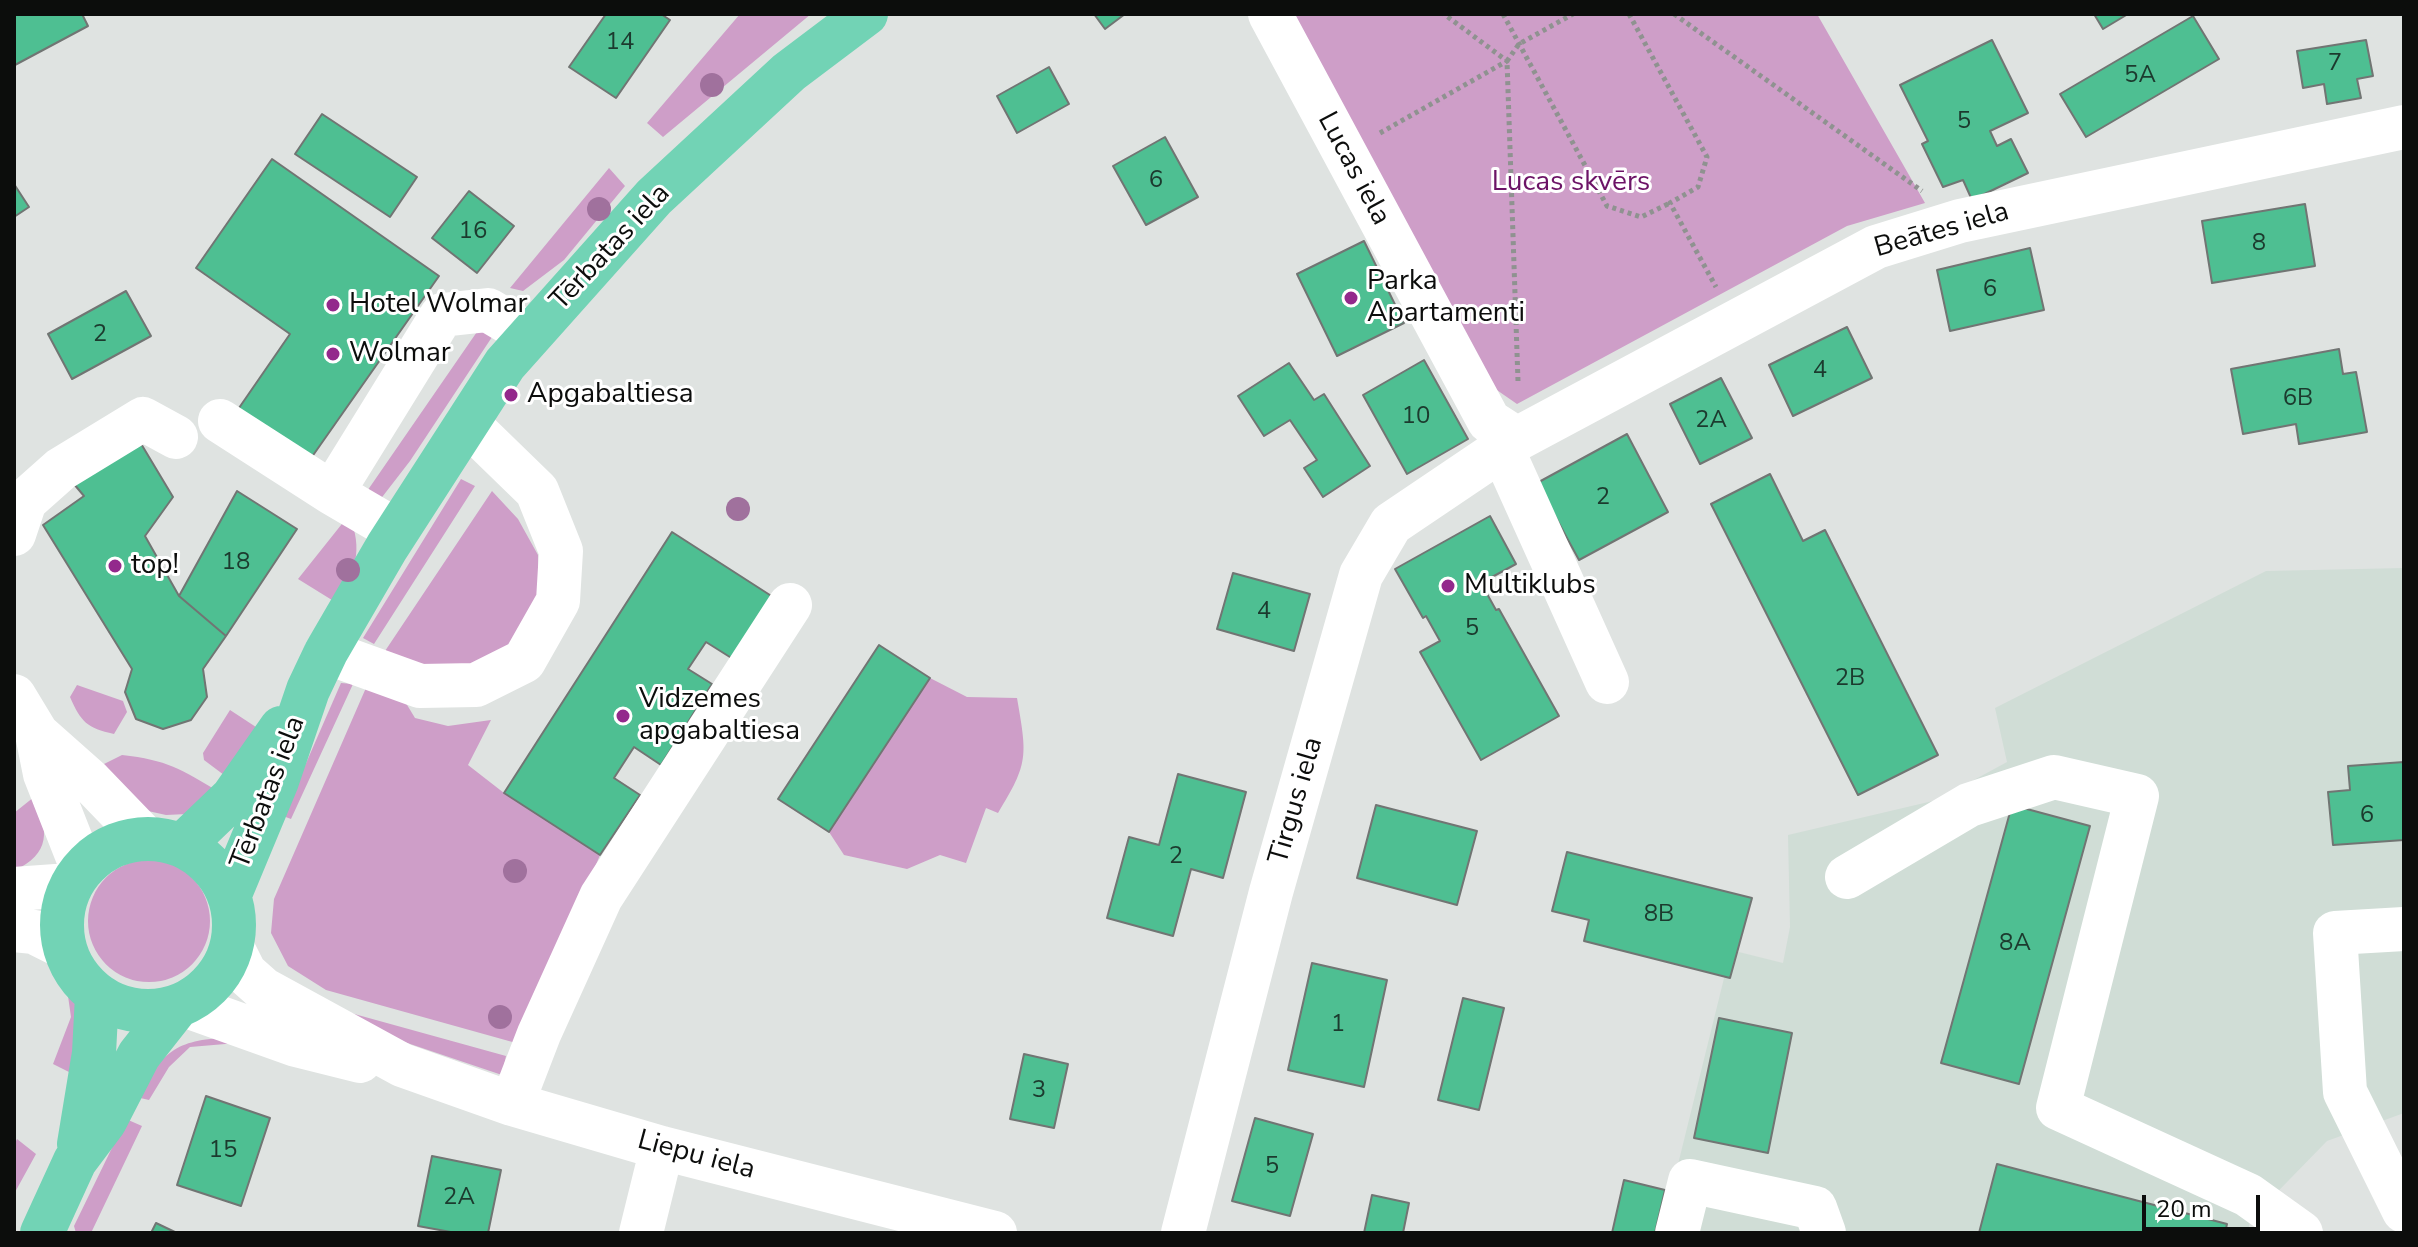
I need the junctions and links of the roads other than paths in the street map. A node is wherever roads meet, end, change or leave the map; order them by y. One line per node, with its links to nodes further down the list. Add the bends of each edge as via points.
1 (866, 14): 4 (main road, Tērbatas iela, via 789,72 654,197)
2 (1270, 14): 8 (street, Lucas iela, via 1489,421)
3 (2404, 127): 8 (street, Beātes iela, via 1960,221 1876,247)
4 (530, 335): 6 (main road, Tērbatas iela); 9 (street, via 488,310 442,315)
5 (220, 421): 9 (street)
6 (467, 423): 10 (main road, Tērbatas iela); 13 (street, via 537,491 561,551 558,601 524,661 476,685 420,686)
7 (176, 437): 11 (street, via 143,419 61,469 25,501)
8 (1510, 444): 14 (street); 37 (street, Tirgus iela, via 1391,524 1361,575 1271,892)
9 (332, 493): 10 (street)
10 (397, 531): 13 (main road, Tērbatas iela)
11 (14, 534)
12 (790, 605): 30 (street, via 601,897)
13 (326, 652): 15 (main road, Tērbatas iela)
14 (1607, 682)
15 (308, 690): 18 (main road, Tērbatas iela, via 232,798); 22 (main road, Tērbatas iela)
16 (14, 696): 17 (street)
17 (37, 734): 18 (street); 19 (street)
18 (164, 841): 19 (main road, Tērbatas iela, via 110,846); 22 (main road, Tērbatas iela, via 212,865)
19 (76, 877): 21 (street); 25 (main road, via 61,915)
20 (1847, 877): 40 (street, via 1969,805 2054,777 2137,796 2058,1108 2248,1195)
21 (14, 889)
22 (230, 894): 26 (main road, Tērbatas iela)
23 (2404, 929): 33 (street, via 2335,933 2345,1092)
24 (14, 930): 25 (street, via 34,932)
25 (64, 947): 27 (main road, via 76,974)
26 (233, 949): 28 (main road, via 205,991); 29 (street, Liepu iela, via 245,973 263,989)
27 (97, 996): 28 (main road, via 140,1013); 32 (main road, via 94,1053)
28 (180, 1006): 29 (street, Liepu iela, via 296,1045); 32 (main road, via 139,1055 105,1121)
29 (402, 1065): 30 (street, Liepu iela)
30 (512, 1104): 31 (street, Liepu iela)
31 (662, 1148): 34 (street, Liepu iela); 36 (street)
32 (75, 1161): 35 (main road)
33 (2404, 1211)
34 (977, 1231)
35 (42, 1233)
36 (641, 1233)
37 (1183, 1233)
38 (1677, 1233): 39 (street, via 1690,1181 1815,1208)
39 (1824, 1233)
40 (2301, 1233)

